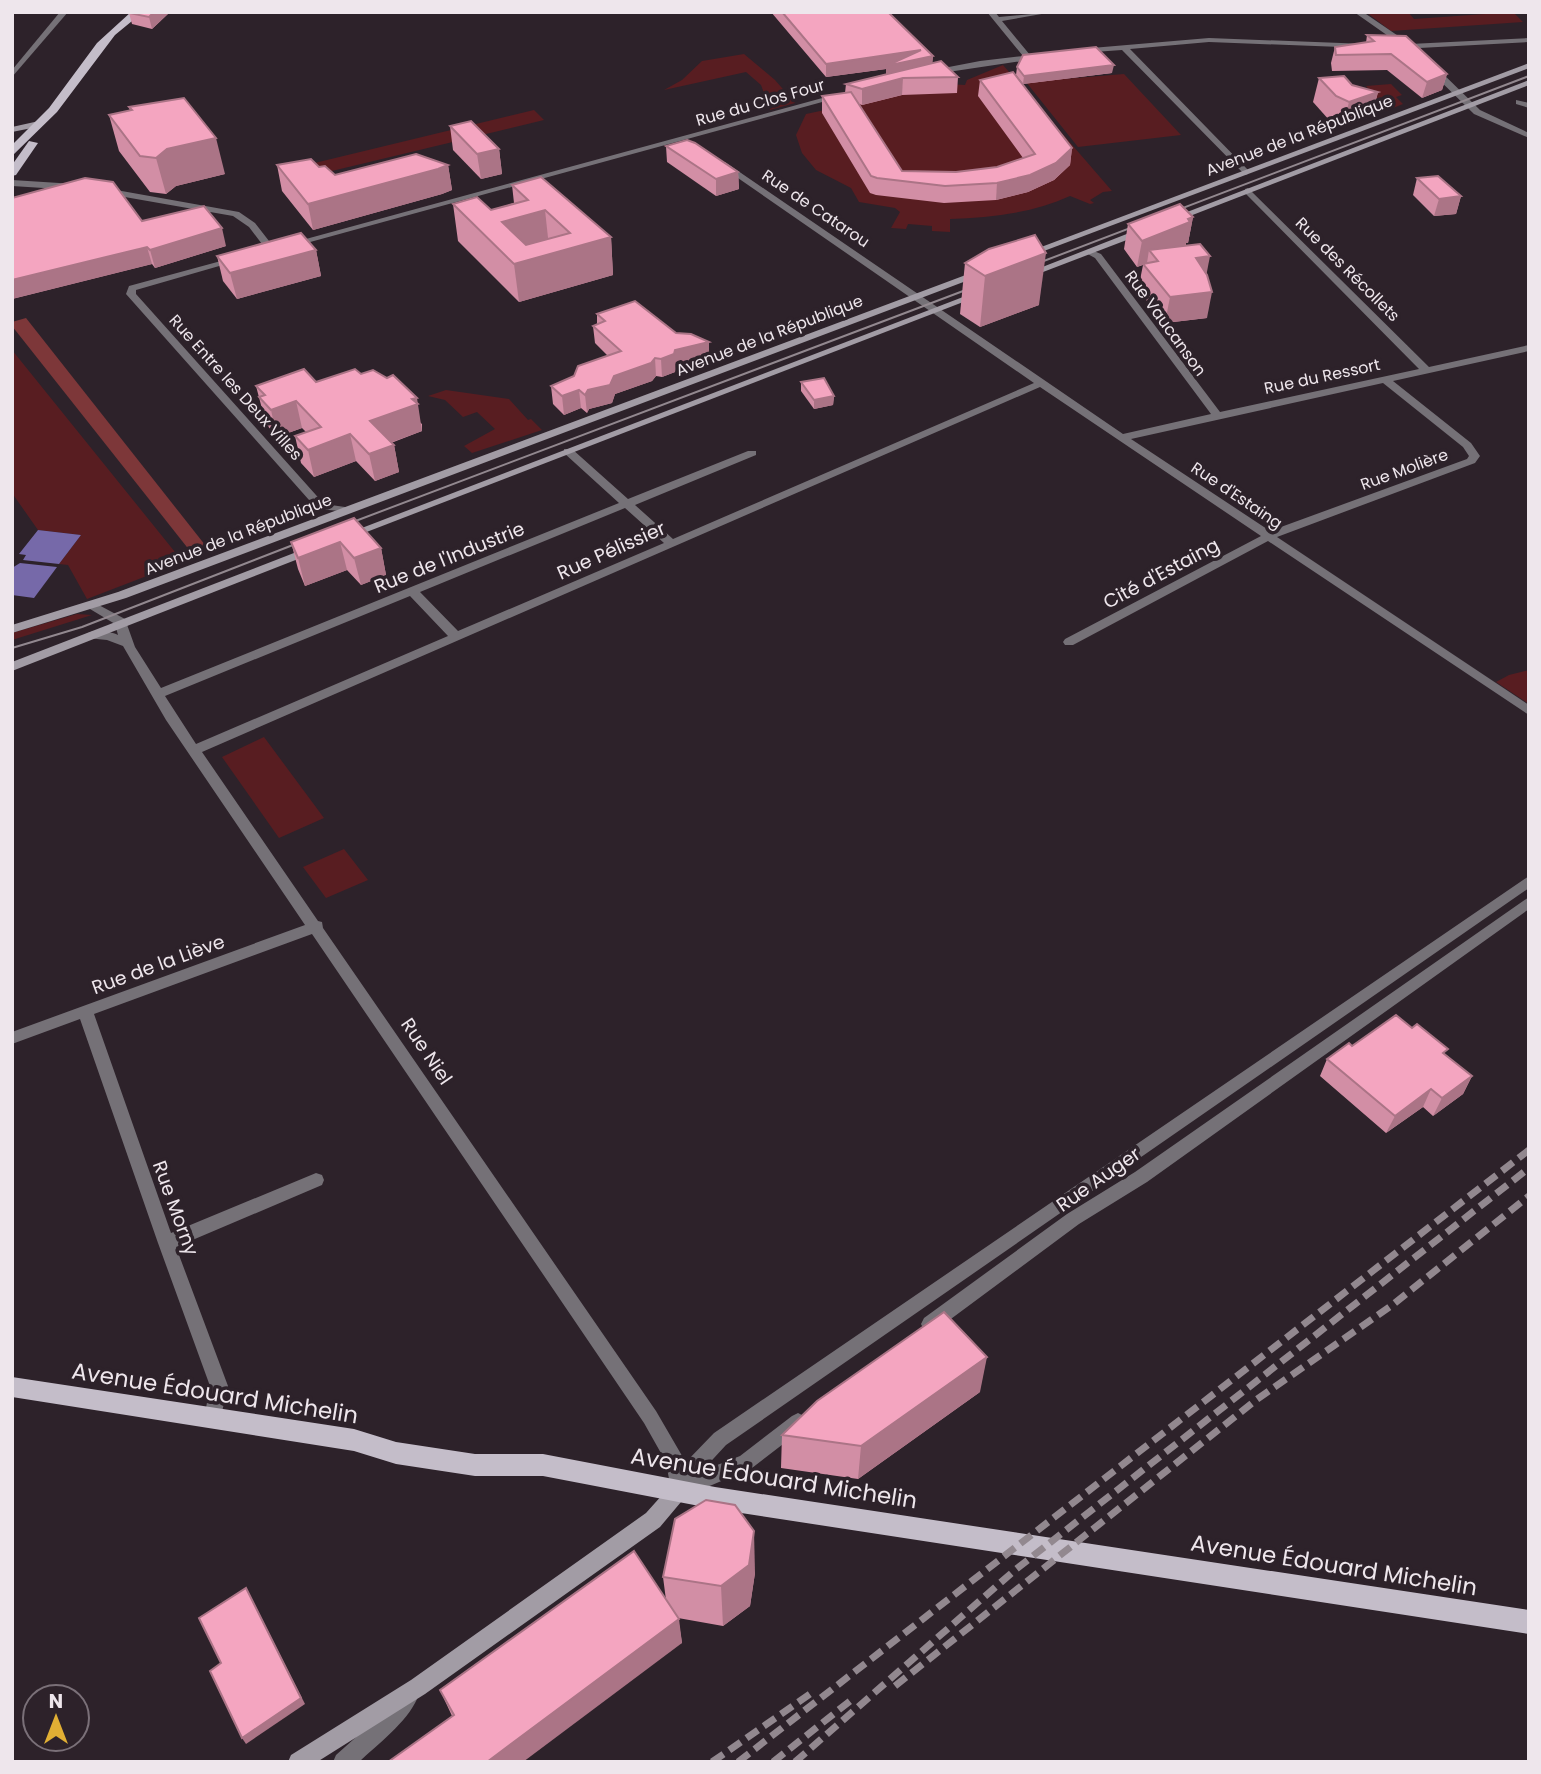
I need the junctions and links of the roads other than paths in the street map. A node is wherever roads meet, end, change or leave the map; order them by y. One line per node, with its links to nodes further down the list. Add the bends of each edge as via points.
1 (64, 12): 18 (street)
2 (129, 12): 26 (main road, via 89,46 42,112)
3 (138, 12): 26 (main road, via 103,38)
4 (1049, 12): 6 (street)
5 (1358, 12): 11 (street)
6 (994, 15): 15 (street)
7 (1529, 40): 11 (street)
8 (1374, 46): 9 (street, via 1209,40)
9 (1124, 47): 12 (street); 33 (street)
10 (1386, 47): 11 (street)
11 (1412, 48): 14 (street)
12 (1069, 52)
13 (1046, 55): 15 (street)
14 (1420, 56)
15 (1028, 57): 19 (street)
16 (1427, 64): 22 (street)
17 (1529, 65): 22 (main road, Avenue de la République)
18 (12, 75)
19 (921, 76)
20 (1529, 82): 24 (main road, Avenue de la République)
21 (851, 93): 29 (street, Rue du Clos Four)
22 (1457, 93): 24 (street); 33 (main road, Avenue de la République)
23 (1519, 102): 25 (street)
24 (1469, 105): 28 (street); 36 (main road, Avenue de la République)
25 (1529, 106)
26 (40, 122): 27 (main road); 31 (main road); 34 (main road, via 40,133)
27 (12, 131)
28 (1529, 136)
29 (685, 139): 30 (street); 39 (street, Rue du Clos Four)
30 (700, 149)
31 (12, 153)
32 (719, 162): 46 (street, Rue de Catarou)
33 (1245, 172): 41 (main road, Avenue de la République)
34 (12, 173)
35 (12, 183): 39 (street, via 87,189 236,214 252,225)
36 (1248, 191): 37 (main road, Avenue de la République); 49 (street, Rue des Récollets)
37 (1166, 222)
38 (1153, 227): 40 (main road)
39 (262, 252): 44 (street, Rue du Clos Four)
40 (1089, 252): 43 (main road); 52 (street, Rue Vaucanson, via 1098,256)
41 (1017, 258)
42 (994, 267): 46 (main road, Avenue de la République)
43 (1018, 279)
44 (132, 288): 57 (street, Rue Entre les Deux Villes, via 131,294)
45 (988, 291): 47 (main road, Avenue de la République)
46 (916, 296): 47 (street, Rue de Catarou); 58 (main road, Avenue de la République)
47 (932, 308): 51 (street, Rue d'Estaing); 54 (main road, Avenue de la République)
48 (1529, 348): 49 (street, Rue du Ressort)
49 (1426, 370): 50 (street, Rue du Ressort)
50 (1384, 379): 52 (street, Rue du Ressort); 60 (street, Rue Molière, via 1475,456)
51 (1042, 383): 53 (street, Rue d'Estaing); 62 (street, Rue Pélissier)
52 (1217, 415): 53 (street, Rue du Ressort)
53 (1122, 437): 60 (street, Rue d'Estaing)
54 (568, 451): 56 (street); 61 (main road, Avenue de la République)
55 (752, 453): 56 (street, Rue de l'Industrie)
56 (627, 503): 62 (street); 64 (street, Rue de l'Industrie)
57 (321, 507): 58 (street); 59 (street)
58 (348, 510): 59 (main road, Avenue de la République)
59 (315, 522): 65 (main road, Avenue de la République)
60 (1270, 536): 70 (street, Cité d'Estaing); 74 (street, Rue d'Estaing)
61 (332, 542)
62 (673, 544): 69 (street, Rue Pélissier)
63 (319, 547): 66 (main road)
64 (412, 591): 69 (street); 73 (street, Rue de l'Industrie)
65 (91, 606): 66 (street); 67 (main road, Avenue de la République)
66 (121, 622): 68 (main road); 71 (street, Rue Niel)
67 (14, 627)
68 (91, 635): 71 (street); 72 (main road)
69 (457, 638): 75 (street, Rue Pélissier)
70 (1069, 642)
71 (125, 643): 73 (street, Rue Niel)
72 (12, 667)
73 (160, 693): 75 (street, Rue Niel)
74 (1529, 711)
75 (195, 750): 78 (street, Rue Niel)
76 (1529, 881): 87 (street, Rue Auger, via 720,1439 684,1477)
77 (1529, 902): 83 (street)
78 (317, 926): 79 (street, Rue de la Liève); 87 (street, Rue Niel, via 650,1417 675,1460)
79 (85, 1012): 80 (street, Rue de la Liève); 82 (street, Rue Morny)
80 (12, 1038)
81 (316, 1180): 82 (street)
82 (166, 1243): 86 (street, Rue Morny, via 219,1386)
83 (915, 1334)
84 (12, 1387): 86 (main road, Avenue Édouard Michelin)
85 (813, 1409): 87 (street, via 746,1462)
86 (213, 1419): 87 (main road, Avenue Édouard Michelin, via 354,1440 475,1465 543,1465)
87 (679, 1490): 88 (main road, Avenue Édouard Michelin); 89 (main road, via 653,1520)
88 (1529, 1622)
89 (418, 1687): 90 (main road); 91 (street, via 380,1730)
90 (298, 1762)
91 (343, 1762)

